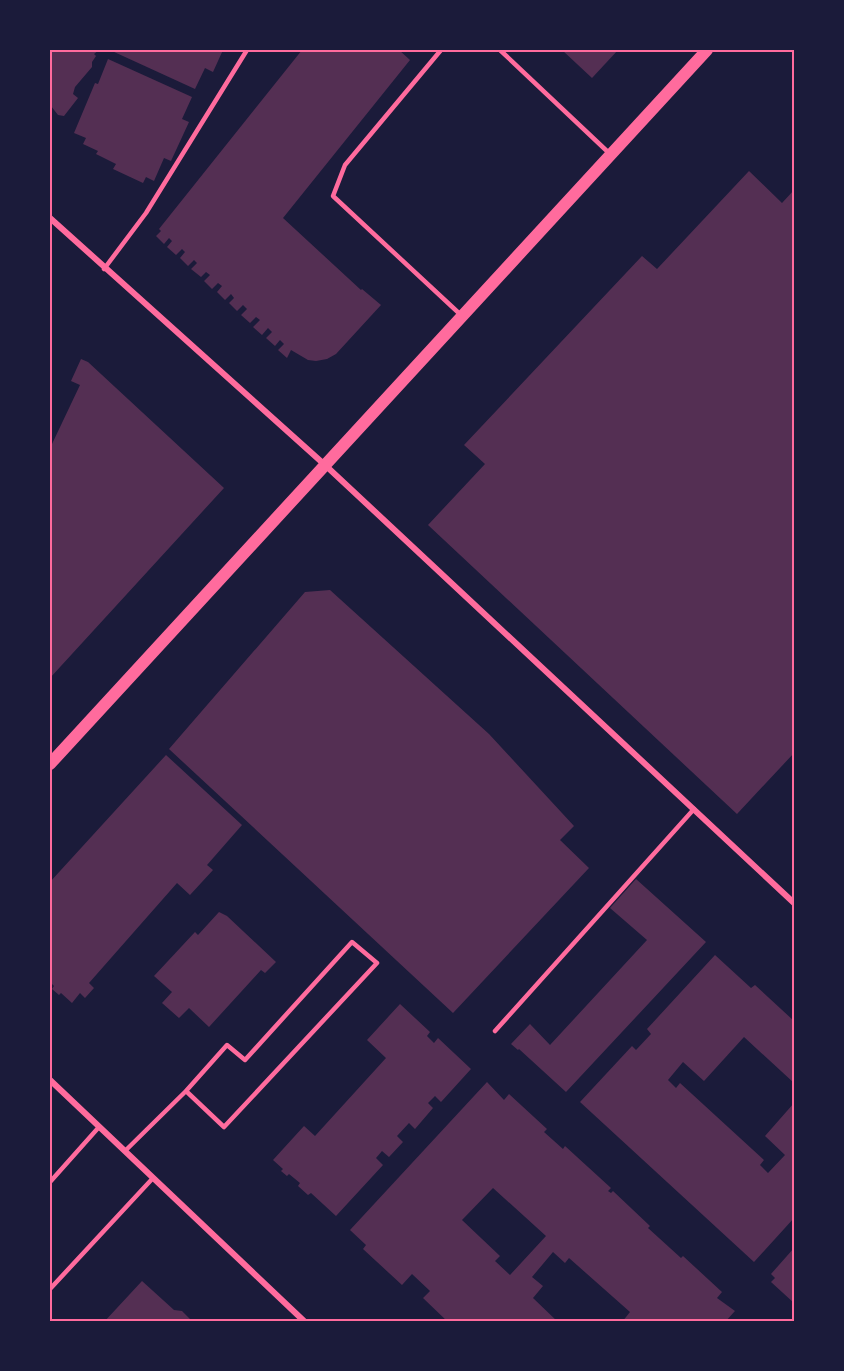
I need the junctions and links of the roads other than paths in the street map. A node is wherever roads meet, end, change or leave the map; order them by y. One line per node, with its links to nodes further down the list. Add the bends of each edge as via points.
1 (247, 50): 7 (lane, via 146,213)
2 (441, 50): 8 (lane, via 345,165 333,196)
3 (500, 50): 5 (lane)
4 (707, 50): 5 (main road)
5 (611, 155): 8 (main road)
6 (50, 218): 7 (street)
7 (104, 269): 9 (street)
8 (462, 316): 9 (main road)
9 (325, 465): 10 (main road); 11 (street)
10 (50, 764)
11 (694, 809): 12 (street); 13 (lane)
12 (795, 903)
13 (495, 1031)
14 (50, 1080): 16 (street)
15 (186, 1091): 15 (lane, via 224,1126 377,963 352,942 245,1060 227,1045); 17 (lane)
16 (99, 1127): 17 (street); 19 (lane)
17 (125, 1151): 18 (street)
18 (153, 1178): 20 (lane); 21 (street)
19 (50, 1182)
20 (50, 1289)
21 (305, 1322)

